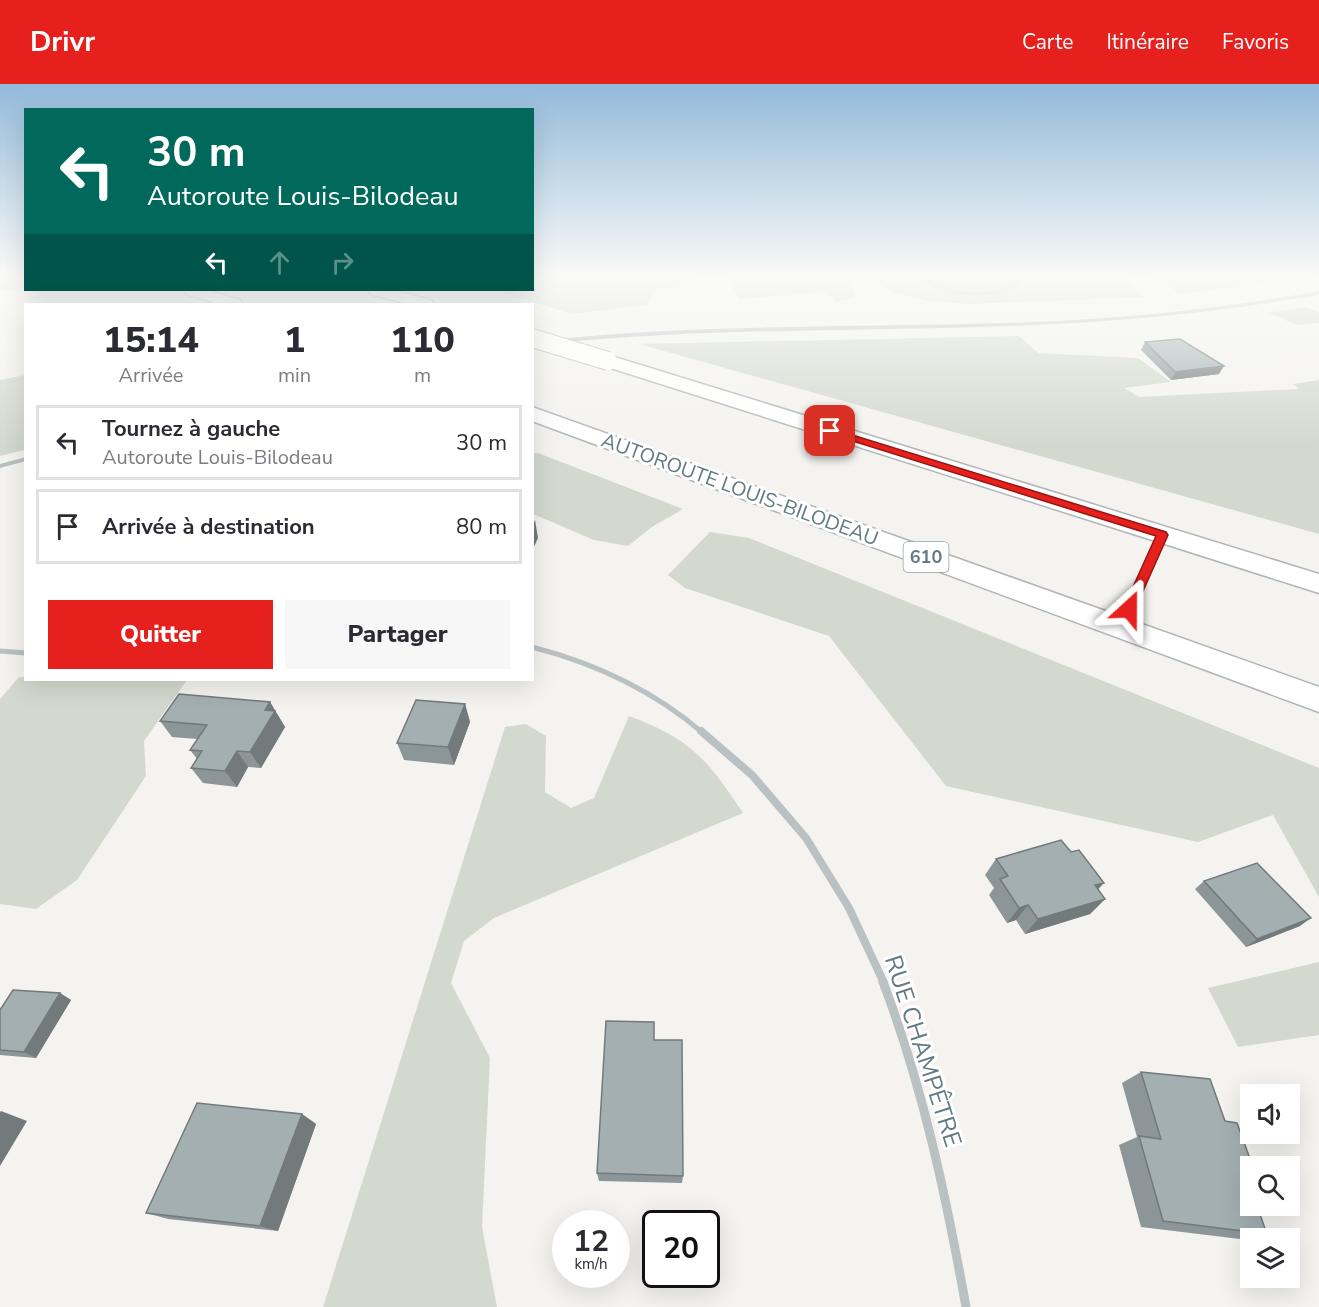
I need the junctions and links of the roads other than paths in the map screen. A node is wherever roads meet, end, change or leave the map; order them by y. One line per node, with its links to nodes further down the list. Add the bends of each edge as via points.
1 (689, 331): 3 (street)
2 (534, 339): 7 (highway, bridge)
3 (534, 344)
4 (534, 414): 9 (highway, AUTOROUTE LOUIS-BILODEAU / 610)
5 (24, 460): 6 (street)
6 (0, 466)
7 (1162, 535): 8 (highway); 9 (lane)
8 (1319, 584)
9 (1121, 628): 13 (highway, AUTOROUTE LOUIS-BILODEAU / 610)
10 (534, 647): 14 (street, RUE CHAMPÊTRE, via 627,682 710,736 750,771 823,862 856,918 886,985 912,1062 949,1208)
11 (0, 651): 12 (street)
12 (24, 653)
13 (1319, 700)
14 (966, 1307)

